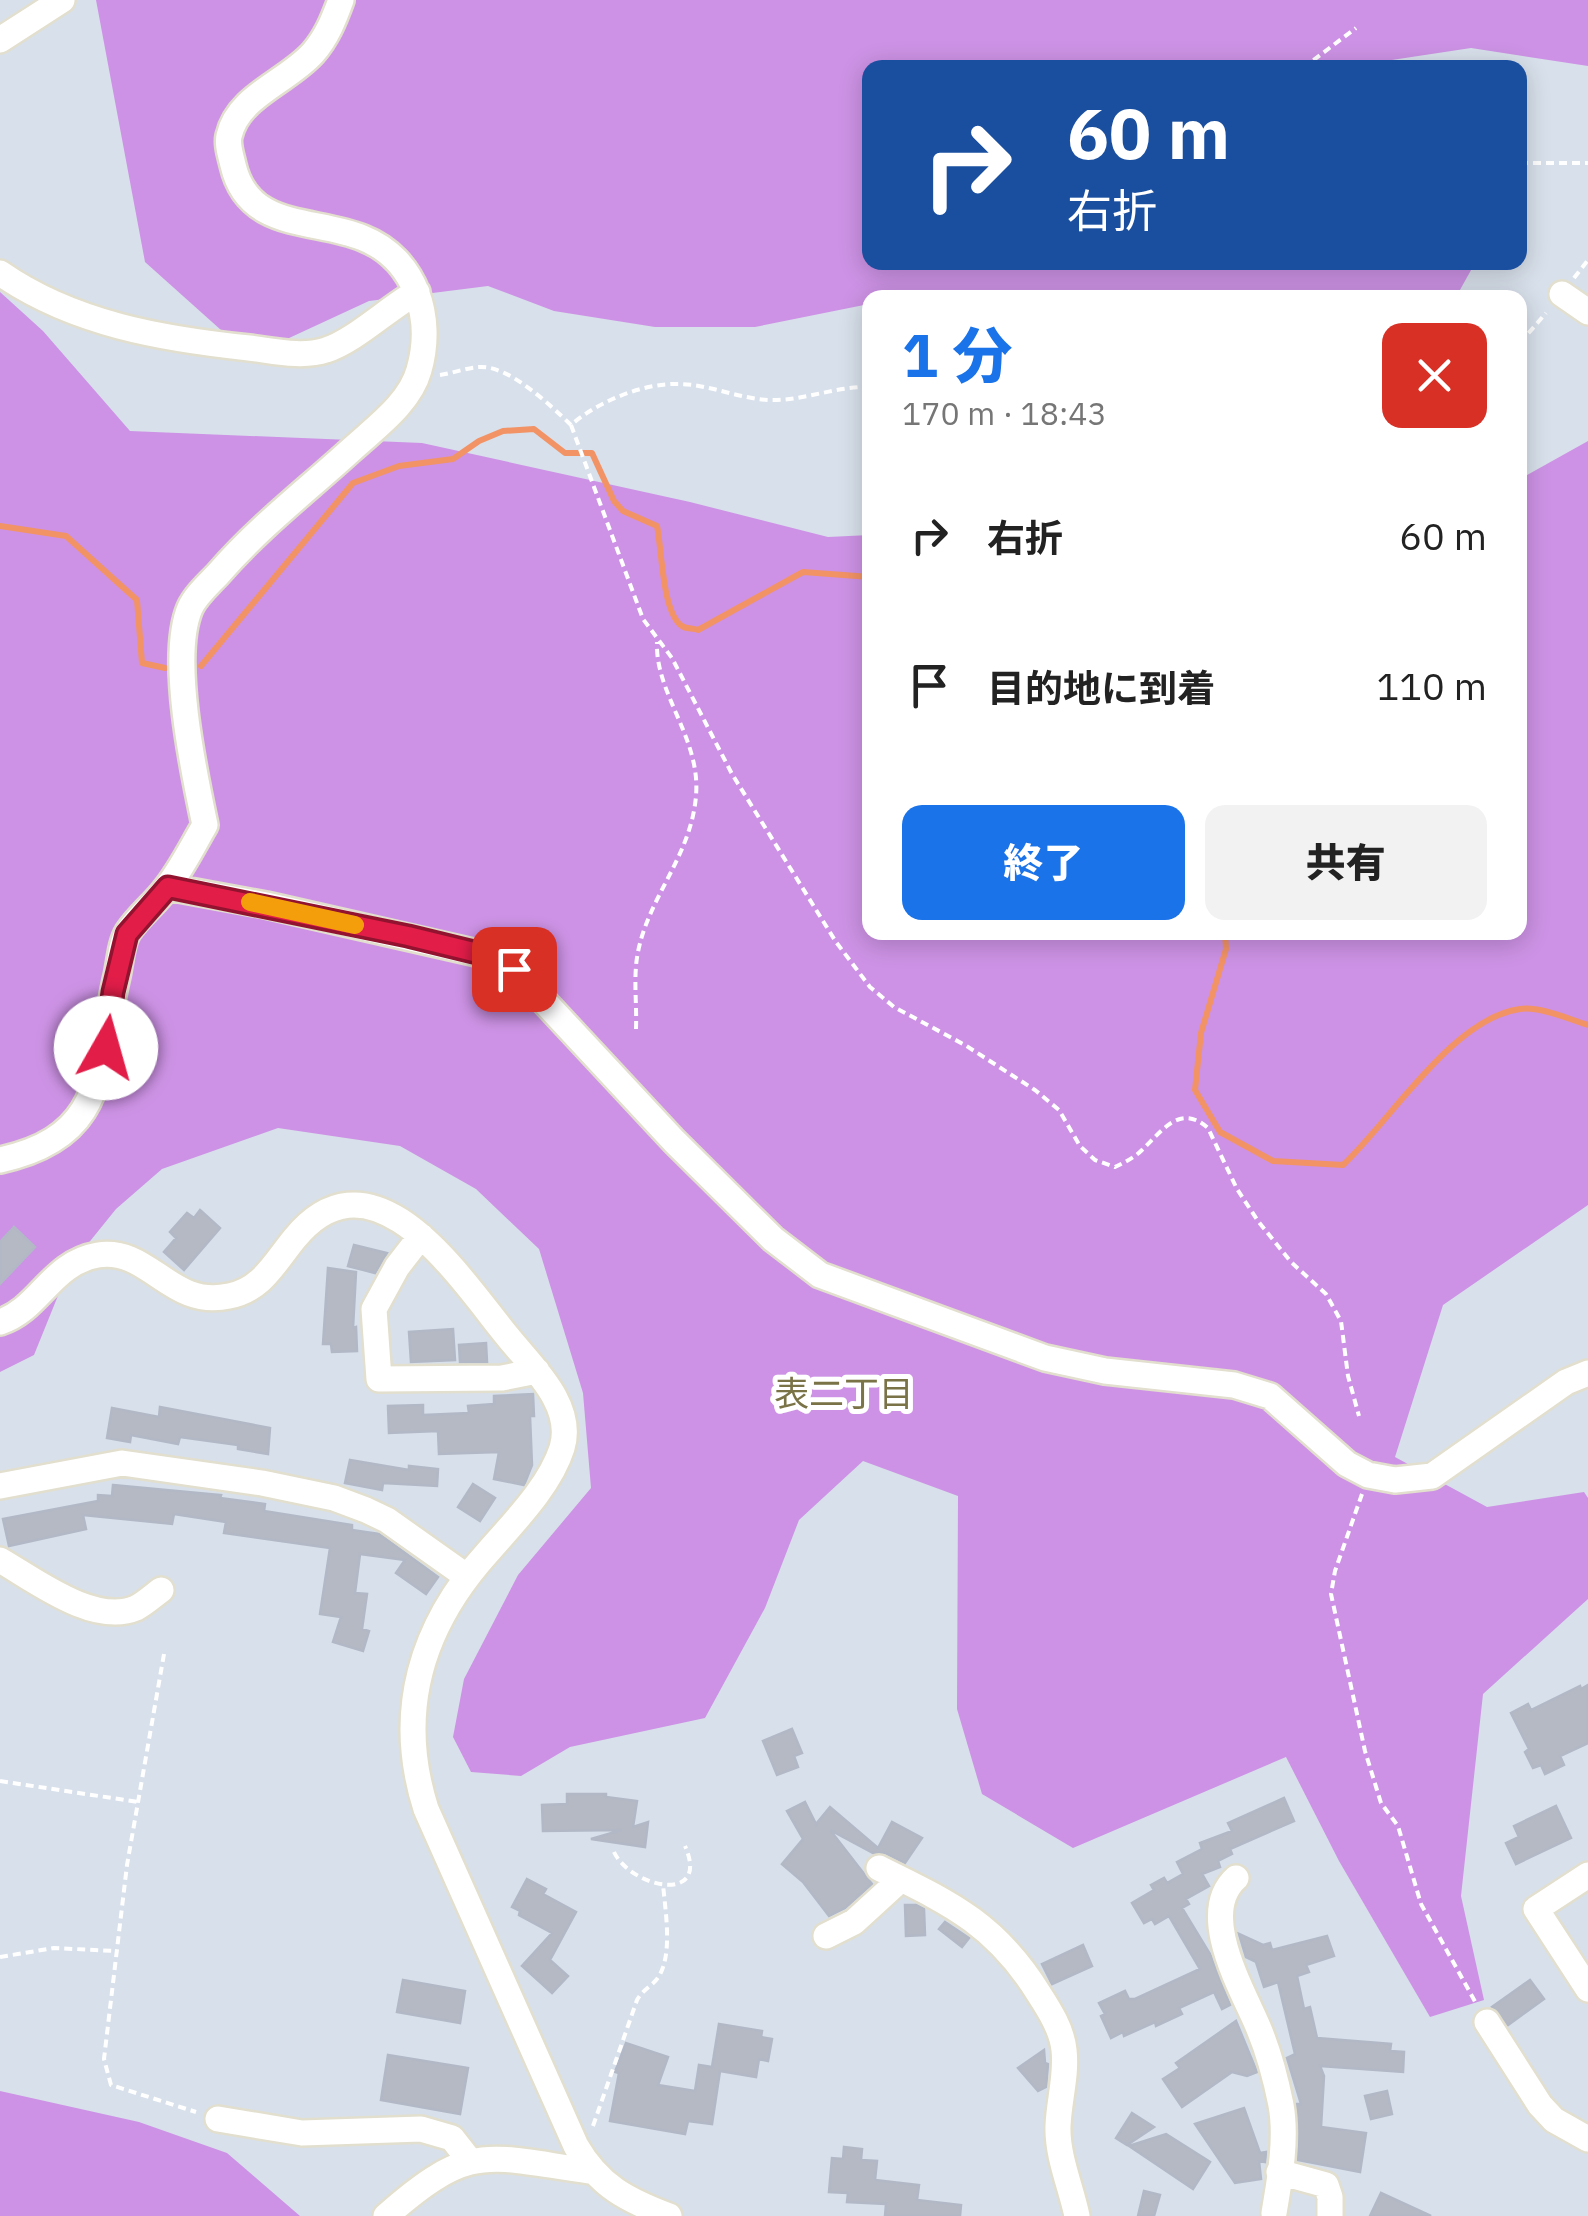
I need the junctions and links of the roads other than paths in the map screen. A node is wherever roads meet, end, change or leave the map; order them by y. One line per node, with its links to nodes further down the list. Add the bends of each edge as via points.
1 (62, 0): 3 (street)
2 (341, 0): 5 (street, via 312,54 238,112 228,140 235,173 251,200 281,220 364,238 392,256)
3 (0, 40)
4 (0, 273): 5 (street, via 37,296 130,330 312,354 339,346)
5 (417, 292): 8 (street, via 423,356 416,380 394,410 256,531 192,604 182,659 204,825)
6 (1562, 294): 7 (street)
7 (1588, 312)
8 (168, 887): 9 (street, via 127,934 106,1048 79,1117 54,1141); 13 (street, via 490,956 514,969 674,1141 820,1276 1044,1358 1270,1396 1368,1475 1432,1476)
9 (0, 1160)
10 (421, 1236): 11 (street, via 386,1211 341,1208 309,1222 257,1284 216,1298 189,1296 128,1256 101,1254 68,1264); 12 (street); 12 (street, via 374,1309 379,1379 502,1378)
11 (0, 1322)
12 (536, 1371): 16 (street, via 562,1412 561,1450 510,1526)
13 (1588, 1373)
14 (0, 1486): 16 (street, via 122,1463 262,1483 366,1510)
15 (0, 1560): 17 (street, via 90,1610 137,1608)
16 (466, 1576): 26 (street, via 422,1660 413,1710 417,1780)
17 (161, 1590)
18 (1588, 1874): 21 (street, via 1536,1909)
19 (1236, 1878): 27 (street, via 1222,1905 1225,1956 1274,2074 1283,2126)
20 (826, 1936): 31 (street, via 854,1922 890,1873 992,1934 1017,1958 1064,2047 1058,2128)
21 (1588, 1990)
22 (1488, 2022): 24 (street, via 1540,2105)
23 (218, 2119): 25 (street, via 302,2132 421,2129 452,2138)
24 (1588, 2139)
25 (470, 2161): 26 (street, via 511,2159); 29 (street, via 425,2182)
26 (590, 2170): 30 (street)
27 (1279, 2172): 28 (street); 32 (street, via 1326,2185)
28 (1276, 2215)
29 (386, 2216)
30 (669, 2216)
31 (1077, 2216)
32 (1330, 2216)

